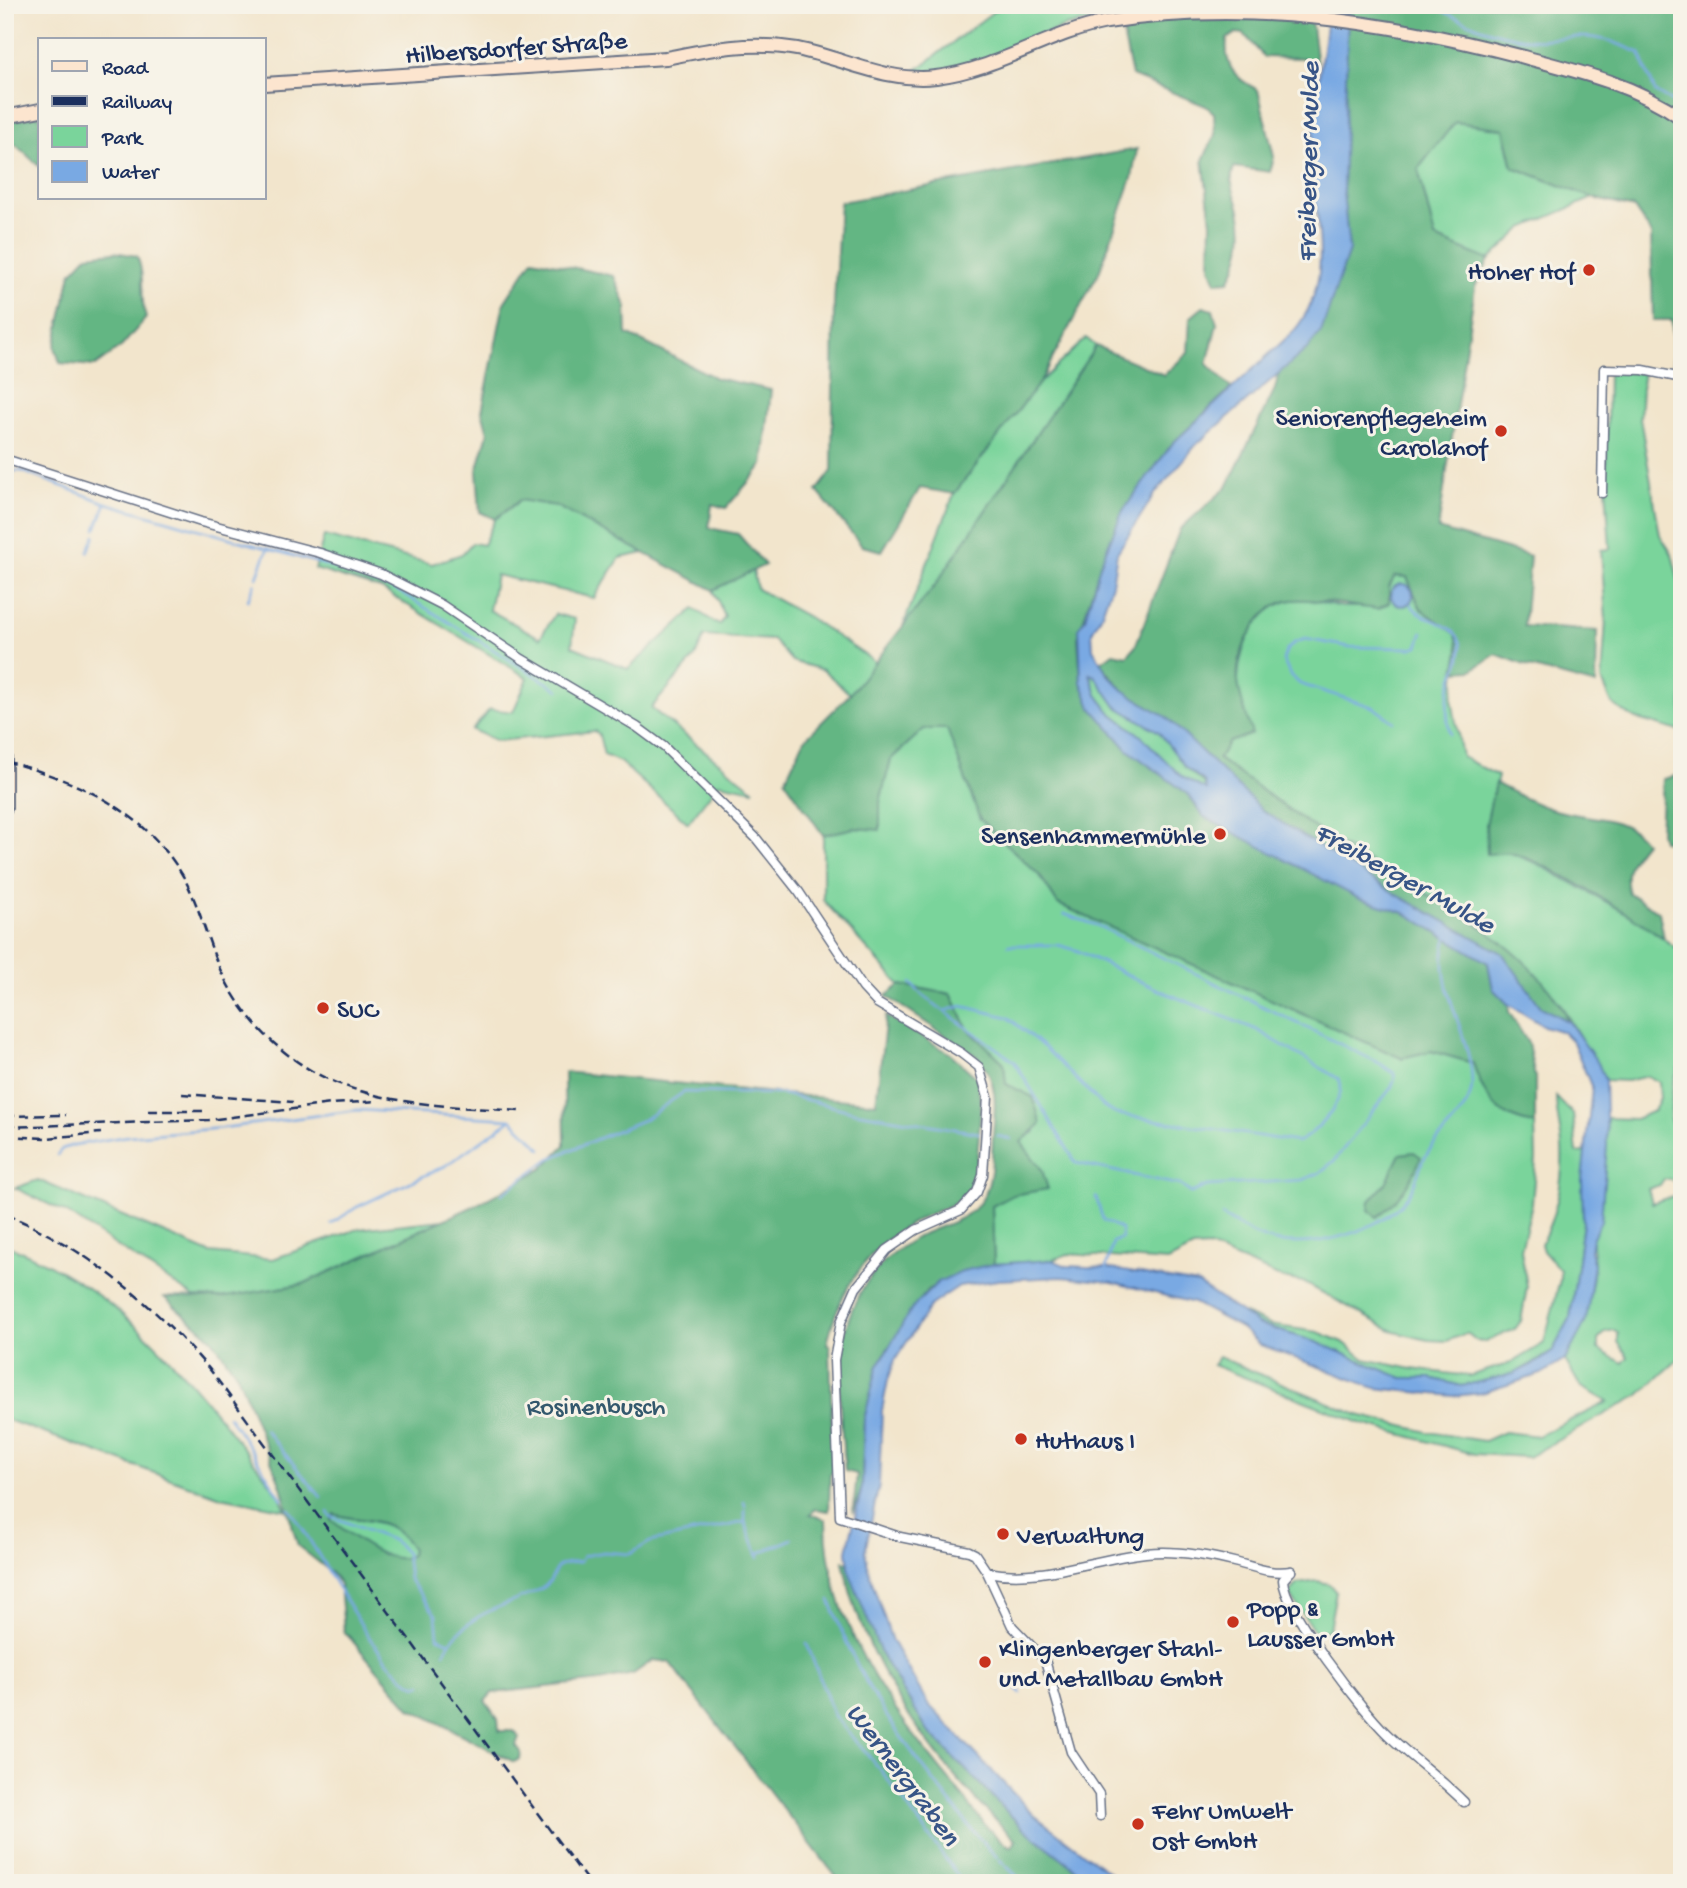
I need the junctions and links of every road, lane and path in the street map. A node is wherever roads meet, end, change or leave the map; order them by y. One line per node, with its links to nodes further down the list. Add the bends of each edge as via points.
1 (266, 84): 4 (main road, Hilbersdorfer Straße, via 666,58 754,44 797,49 891,75 935,77 964,72 1104,23 1181,13 1282,12 1396,26 1583,71 1648,96)
2 (38, 110): 3 (main road)
3 (5, 117)
4 (1682, 118)
5 (1682, 378): 7 (street, via 1604,369)
6 (5, 459): 10 (street, via 201,522 320,553 381,574 442,605 664,747 756,838 877,1003 979,1068 989,1097 983,1175 977,1192 961,1210 916,1230 887,1250 856,1288 841,1322 834,1360 840,1517 969,1550)
7 (1602, 493)
8 (5, 747): 9 (main road)
9 (5, 808)
10 (987, 1572): 11 (street, via 1035,1575 1087,1562 1162,1552 1217,1558 1269,1572 1291,1571 1283,1580 1284,1591 1303,1626 1385,1732); 12 (street, via 1012,1626 1045,1660 1071,1752 1099,1794)
11 (1464, 1802)
12 (1100, 1816)

